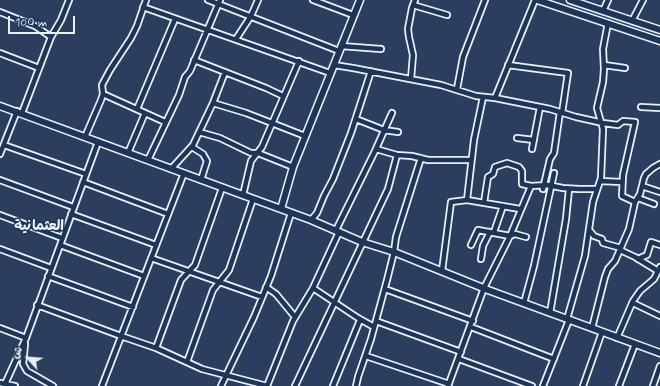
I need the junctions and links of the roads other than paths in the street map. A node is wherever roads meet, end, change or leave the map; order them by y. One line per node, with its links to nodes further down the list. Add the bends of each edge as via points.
1 (69, 0): 28 (street)
2 (146, 0): 16 (street)
3 (208, 0): 13 (street)
4 (258, 0): 22 (street)
5 (313, 0): 19 (street)
6 (360, 0): 19 (street)
7 (415, 0): 14 (street)
8 (485, 0): 45 (street, via 463,57)
9 (536, 0): 21 (street); 37 (street)
10 (571, 0): 15 (street)
11 (608, 0): 17 (street)
12 (643, 0): 24 (street)
13 (220, 2): 22 (street); 26 (street)
14 (413, 5): 20 (street); 44 (street, via 408,29 413,55)
15 (587, 6): 17 (street); 21 (street)
16 (143, 7): 23 (street); 46 (street, via 131,38 102,85)
17 (603, 11): 24 (street)
18 (0, 12): 28 (street, via 35,26)
19 (353, 15): 31 (street)
20 (447, 15)
21 (583, 15): 25 (street)
22 (251, 16): 29 (street); 31 (street)
23 (176, 19): 26 (street); 55 (street)
24 (632, 21): 27 (street)
25 (608, 23): 30 (street); 38 (street, via 603,49)
26 (207, 30): 29 (street); 34 (street)
27 (660, 30)
28 (51, 37): 39 (street)
29 (236, 39): 35 (street)
30 (660, 41)
31 (340, 48): 32 (street); 36 (street)
32 (381, 50)
33 (0, 53): 39 (street)
34 (194, 60): 42 (street); 61 (street)
35 (298, 61): 43 (street); 47 (street)
36 (334, 65): 41 (street); 43 (street)
37 (508, 65): 49 (street); 57 (street, via 568,73)
38 (604, 65): 40 (street); 62 (street, via 597,108)
39 (39, 68): 56 (street)
40 (625, 68)
41 (371, 71): 44 (street); 60 (street)
42 (225, 72): 47 (street); 50 (street)
43 (330, 72): 67 (street)
44 (411, 79): 45 (street)
45 (457, 89): 48 (street)
46 (102, 94): 55 (street); 68 (street)
47 (283, 96): 63 (street)
48 (483, 97): 49 (street); 82 (street)
49 (495, 98): 52 (street)
50 (213, 103): 63 (street); 65 (street)
51 (0, 106): 56 (street)
52 (540, 107): 57 (street); 70 (street)
53 (640, 107): 54 (street)
54 (660, 108)
55 (137, 109): 58 (street)
56 (19, 112): 68 (street); 72 (street)
57 (561, 112): 62 (street); 97 (street, via 554,153 550,159)
58 (145, 113): 61 (street); 76 (street)
59 (392, 113): 64 (street)
60 (356, 120): 64 (street); 116 (street, via 333,179)
61 (166, 122): 81 (street)
62 (602, 123): 91 (street, via 604,129); 93 (street, via 618,125 622,121 635,122)
63 (271, 124): 67 (street); 77 (street)
64 (384, 130): 66 (street); 74 (street)
65 (199, 132): 73 (street); 77 (street, via 220,138 251,153)
66 (398, 132)
67 (305, 136): 84 (street)
68 (85, 137): 71 (street)
69 (516, 138): 70 (street)
70 (534, 140): 75 (street)
71 (98, 142): 76 (street); 88 (street)
72 (4, 145): 78 (street); 88 (street)
73 (192, 147): 85 (street); 90 (street, via 203,154 207,161)
74 (376, 149): 79 (street); 117 (street)
75 (532, 149)
76 (128, 153): 81 (street)
77 (258, 153): 84 (street); 102 (street, via 251,161)
78 (0, 154)
79 (398, 155): 80 (street); 123 (street, via 388,189)
80 (420, 158): 82 (street); 130 (street, via 396,237)
81 (148, 160): 85 (street)
82 (471, 160): 104 (street)
83 (660, 164): 96 (street, via 646,174)
84 (293, 167): 110 (street)
85 (171, 169): 86 (street)
86 (184, 173): 90 (street); 114 (street)
87 (554, 173): 94 (street)
88 (86, 174): 92 (street)
89 (0, 180): 109 (street)
90 (201, 180): 98 (street)
91 (600, 181): 93 (street); 100 (street)
92 (83, 182): 109 (street); 114 (street)
93 (622, 182): 105 (street, via 622,196)
94 (552, 185): 97 (street); 99 (street); 147 (street)
95 (531, 186): 97 (street); 106 (street, via 522,184 522,171 519,167 507,163 495,167 493,174 488,177); 111 (street)
96 (642, 186): 101 (street); 105 (street)
97 (544, 187)
98 (222, 188): 102 (street); 136 (street, via 194,265)
99 (569, 189): 100 (street); 151 (street)
100 (596, 189): 118 (street)
101 (660, 192)
102 (243, 195): 103 (street)
103 (253, 199): 110 (street); 140 (street, via 229,270)
104 (467, 200): 106 (street); 137 (street, via 451,202)
105 (636, 200): 107 (street); 129 (street, via 629,229)
106 (484, 203): 108 (street)
107 (654, 204)
108 (503, 206): 111 (street); 119 (street)
109 (73, 208): 113 (street)
110 (281, 209): 112 (street)
111 (520, 209): 120 (street)
112 (292, 213): 116 (street); 141 (street)
113 (71, 214): 122 (street); 124 (street)
114 (168, 214): 124 (street)
115 (0, 215): 122 (street)
116 (311, 220): 117 (street)
117 (338, 231): 123 (street); 142 (street)
118 (590, 231): 129 (street, via 602,239 603,244); 154 (street)
119 (492, 232): 120 (street); 126 (street, via 478,230); 132 (street, via 483,246)
120 (510, 236): 121 (street, via 515,234); 143 (street)
121 (526, 237)
122 (62, 238): 125 (street)
123 (362, 242): 130 (street); 146 (street)
124 (156, 244): 131 (street)
125 (60, 245): 134 (street); 139 (street)
126 (471, 245)
127 (660, 245): 133 (street, via 651,242 647,255)
128 (0, 249): 134 (street)
129 (620, 249): 133 (street); 161 (street, via 608,269)
130 (394, 252): 137 (street); 144 (street)
131 (151, 258): 136 (street); 139 (street)
132 (481, 258)
133 (638, 259): 135 (street)
134 (51, 268): 138 (street)
135 (659, 269): 148 (street, via 654,279 640,290)
136 (189, 271): 140 (street); 167 (street, via 182,280)
137 (442, 271): 143 (street)
138 (48, 276): 149 (street); 150 (street)
139 (144, 276): 150 (street)
140 (220, 282): 145 (street); 173 (street, via 213,290)
141 (266, 287): 145 (street); 153 (street, via 276,294)
142 (313, 288): 146 (street); 153 (street)
143 (484, 288): 147 (street); 157 (street)
144 (385, 289): 156 (street); 157 (street)
145 (262, 297): 175 (street)
146 (335, 303): 155 (street); 185 (street)
147 (524, 303): 151 (street)
148 (632, 303): 152 (street); 165 (street)
149 (37, 305): 163 (street); 164 (street)
150 (132, 306): 163 (street)
151 (550, 313): 154 (street)
152 (660, 316)
153 (295, 317): 184 (street)
154 (568, 319): 161 (street); 172 (street)
155 (360, 320): 158 (street); 186 (street)
156 (376, 321): 158 (street); 168 (street)
157 (473, 321): 159 (street)
158 (374, 327): 170 (street)
159 (471, 327): 168 (street); 172 (street)
160 (0, 328): 164 (street)
161 (592, 328): 162 (street)
162 (602, 332): 165 (street); 190 (street)
163 (121, 336): 167 (street); 182 (street)
164 (26, 338): 177 (street); 181 (street, via 23,364 27,371)
165 (617, 338): 166 (street)
166 (635, 344): 169 (street); 191 (street)
167 (156, 348): 173 (street)
168 (461, 352): 171 (street)
169 (660, 353)
170 (366, 356): 179 (street); 187 (street)
171 (459, 359): 179 (street); 188 (street)
172 (554, 359): 189 (street)
173 (187, 362): 175 (street)
174 (660, 366): 192 (street)
175 (226, 374): 178 (street); 183 (street)
176 (0, 383): 177 (street)
177 (5, 384): 180 (street)
178 (253, 385): 184 (street)
179 (449, 385)
180 (15, 386)
181 (53, 386)
182 (102, 386)
183 (221, 386)
184 (267, 386)
185 (295, 386)
186 (332, 386)
187 (356, 386)
188 (532, 386)
189 (544, 386)
190 (583, 386)
191 (619, 386)
192 (653, 386)

